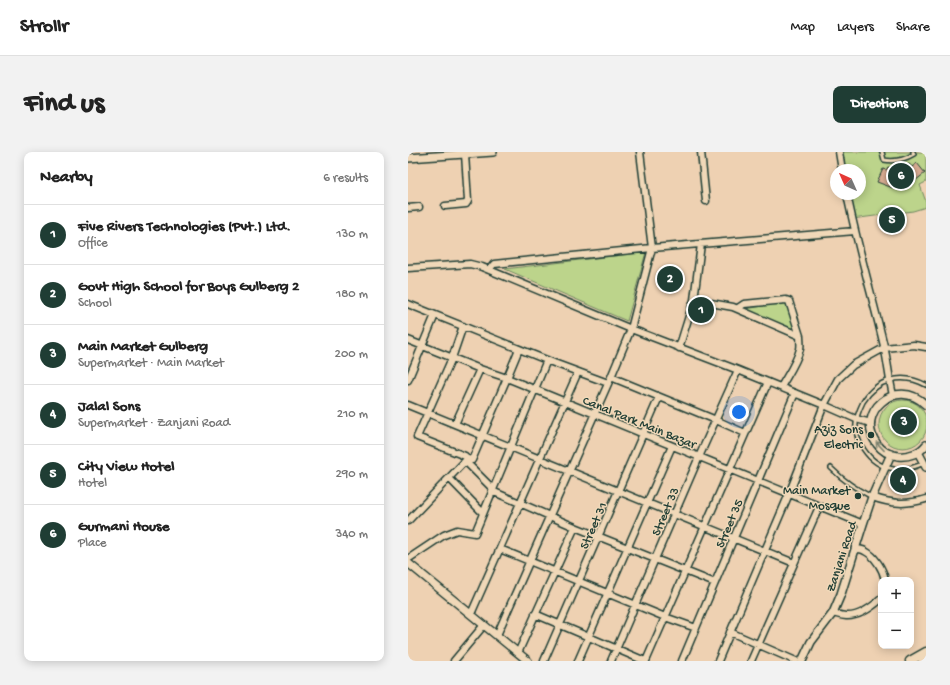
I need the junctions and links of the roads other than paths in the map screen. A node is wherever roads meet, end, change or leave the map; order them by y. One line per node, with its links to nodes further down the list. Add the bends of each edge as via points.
1 (493, 152): 7 (street)
2 (640, 152): 17 (street)
3 (701, 152): 11 (street)
4 (839, 152): 9 (street)
5 (882, 152): 6 (lane, via 884,160 892,162 905,159 914,154)
6 (913, 152)
7 (465, 154): 8 (street); 12 (street, via 468,201 462,205)
8 (408, 158)
9 (841, 164)
10 (848, 200): 15 (street)
11 (706, 201)
12 (445, 206)
13 (419, 207): 14 (street)
14 (408, 208)
15 (854, 230): 16 (street); 31 (street)
16 (701, 244): 17 (street); 20 (street)
17 (652, 248): 19 (street, via 494,264); 25 (street)
18 (408, 268): 19 (street, via 470,264)
19 (489, 270): 25 (street)
20 (694, 300): 22 (street); 30 (street)
21 (408, 306): 23 (street)
22 (738, 308): 26 (street); 26 (street, via 744,304 789,301)
23 (435, 315): 24 (street); 28 (street)
24 (463, 326): 32 (street); 33 (street)
25 (631, 329): 30 (street); 40 (street)
26 (800, 336): 44 (street, via 800,349)
27 (408, 340): 28 (street, Canal Park Main Bazar)
28 (421, 346): 33 (street, Canal Park Main Bazar); 39 (street)
29 (926, 347): 31 (street, via 914,345)
30 (679, 348): 36 (street)
31 (884, 348): 41 (street); 52 (street, via 853,365 838,379)
32 (519, 349): 34 (street); 38 (street)
33 (452, 358): 35 (street, Canal Park Main Bazar); 53 (street)
34 (547, 360): 37 (street); 45 (street)
35 (480, 369): 38 (street, Canal Park Main Bazar); 58 (street)
36 (738, 370): 42 (street); 56 (street, Street 33)
37 (578, 372): 40 (street); 49 (street)
38 (507, 378): 45 (street, Canal Park Main Bazar); 61 (street)
39 (408, 380)
40 (609, 380): 48 (street); 54 (street)
41 (890, 380): 43 (lane, via 913,379); 47 (street); 55 (lane, via 875,388 866,397)
42 (768, 382): 44 (street); 59 (street)
43 (926, 385)
44 (781, 387): 46 (street)
45 (535, 390): 49 (street, Canal Park Main Bazar); 64 (street)
46 (795, 393): 52 (street); 76 (street, Street 35)
47 (893, 395): 50 (street, via 908,394); 57 (street, via 878,405)
48 (659, 397): 56 (street); 60 (street, Street 31)
49 (565, 402): 54 (street, Canal Park Main Bazar); 68 (street)
50 (926, 404)
51 (408, 405): 53 (street)
52 (824, 405): 55 (street); 79 (street)
53 (428, 413): 58 (street); 69 (street, via 417,437 465,456)
54 (594, 414): 60 (street, Canal Park Main Bazar); 74 (street)
55 (856, 419): 57 (street); 72 (lane, via 857,437 865,452 873,461)
56 (716, 420): 59 (street); 67 (street, Street 33)
57 (871, 423): 66 (street, one-way to 57, via 876,442)
58 (455, 424): 61 (street)
59 (745, 433): 73 (street)
60 (643, 434): 63 (street, Canal Park Main Bazar); 78 (street, Street 31)
61 (482, 435): 64 (street); 69 (street, via 472,460)
62 (926, 445): 65 (street)
63 (672, 446): 67 (street, Canal Park Main Bazar); 83 (street)
64 (511, 447): 68 (street); 77 (street)
65 (918, 452): 66 (street, via 902,456); 70 (street)
66 (891, 454): 72 (street, Zanjani Road)
67 (699, 457): 73 (street, Canal Park Main Bazar); 86 (street, Street 33)
68 (540, 459): 74 (street); 82 (street)
69 (466, 460): 75 (street); 77 (street)
70 (925, 463): 72 (lane, via 914,468)
71 (832, 468): 80 (lane, via 842,479)
72 (885, 468): 80 (street, Zanjani Road)
73 (729, 469): 76 (street, Canal Park Main Bazar); 90 (street)
74 (569, 471): 78 (street); 87 (street)
75 (449, 478): 85 (street); 88 (street)
76 (757, 481): 79 (street, Canal Park Main Bazar); 93 (street, Street 35)
77 (493, 490): 82 (street); 85 (street)
78 (618, 491): 83 (street); 92 (street, Street 31)
79 (789, 494): 84 (street, Canal Park Main Bazar); 97 (street)
80 (872, 497): 81 (street, via 898,503 914,503); 89 (street, Zanjani Road)
81 (926, 499)
82 (520, 503): 87 (street); 95 (street)
83 (647, 503): 86 (street); 94 (street)
84 (819, 506): 89 (street, Canal Park Main Bazar); 102 (street)
85 (483, 513): 98 (street, via 475,533 457,530 444,535)
86 (674, 514): 90 (street); 99 (street, Street 33)
87 (549, 516): 91 (street); 100 (street)
88 (408, 521)
89 (862, 524): 96 (street, Zanjani Road)
90 (704, 526): 93 (street); 103 (street)
91 (575, 527): 92 (street); 104 (street)
92 (599, 536): 94 (street); 106 (street, Street 31)
93 (734, 538): 97 (street); 107 (street, Street 35)
94 (628, 548): 99 (street); 108 (street)
95 (500, 549): 100 (street); 112 (street)
96 (855, 549): 105 (street, via 864,550 874,557); 111 (street, Zanjani Road)
97 (765, 551): 102 (street); 118 (street)
98 (408, 559)
99 (655, 559): 103 (street); 110 (street, Street 33)
100 (529, 561): 104 (street); 119 (street)
101 (408, 563): 112 (street)
102 (794, 563): 121 (street)
103 (685, 571): 107 (street); 114 (street)
104 (554, 572): 106 (street); 113 (street)
105 (884, 577)
106 (579, 582): 108 (street); 116 (street, Street 31)
107 (715, 583): 117 (street, Street 35)
108 (608, 593): 110 (street); 120 (street)
109 (878, 602): 111 (street, via 853,616)
110 (635, 604): 114 (street); 122 (street, Street 33)
111 (833, 613): 136 (street, Zanjani Road, via 811,642)
112 (471, 614): 115 (street)
113 (535, 614): 116 (street); 124 (street)
114 (665, 617): 117 (street); 131 (street)
115 (484, 625): 119 (street); 126 (street)
116 (560, 625): 120 (street); 128 (street, Street 31)
117 (696, 628): 132 (street, Street 35)
118 (730, 632): 121 (street); 133 (street)
119 (496, 635): 124 (street)
120 (588, 637): 122 (street); 129 (street)
121 (758, 645): 134 (street); 135 (street)
122 (616, 649): 130 (street, Street 33); 131 (street)
123 (926, 652): 137 (main road)
124 (518, 653): 127 (street)
125 (926, 659): 138 (main road)
126 (454, 661)
127 (528, 661)
128 (544, 661)
129 (578, 661)
130 (611, 661)
131 (646, 661)
132 (682, 661)
133 (718, 661)
134 (751, 661)
135 (796, 661)
136 (802, 661)
137 (910, 661)
138 (923, 661)

